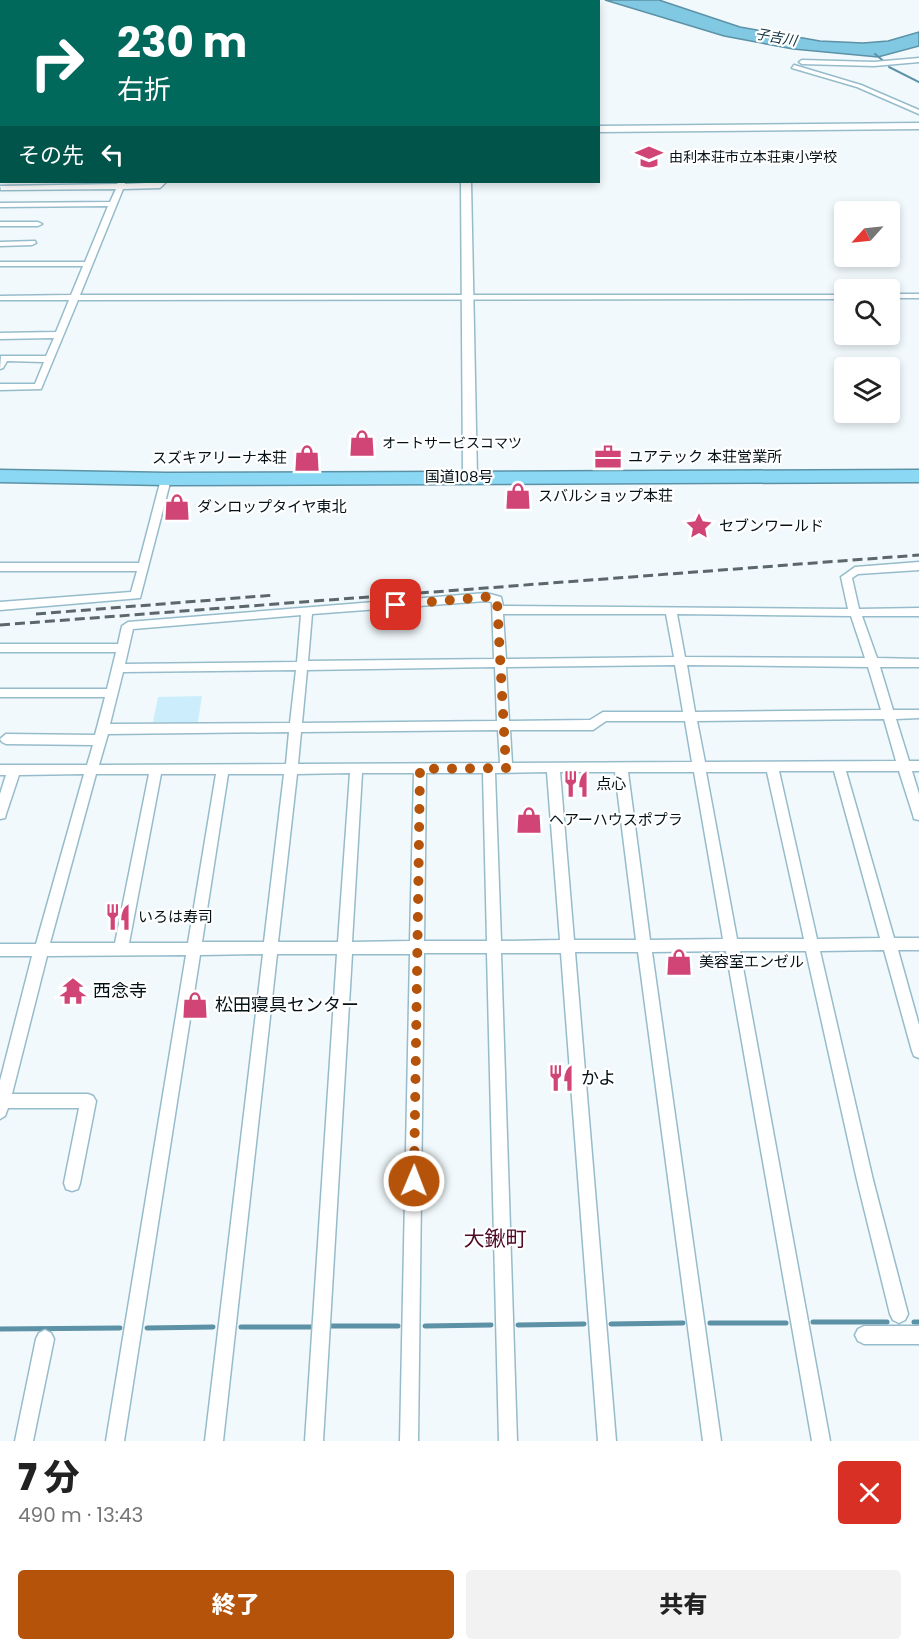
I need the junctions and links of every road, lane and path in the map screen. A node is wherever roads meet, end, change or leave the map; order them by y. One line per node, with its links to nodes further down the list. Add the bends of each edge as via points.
1 (919, 60): 2 (street, via 874,64 798,62 794,67 859,86)
2 (919, 112)
3 (919, 126): 4 (street)
4 (600, 129)
5 (466, 183): 21 (street)
6 (121, 184): 7 (street); 8 (street); 10 (street)
7 (161, 184): 9 (street)
8 (0, 188)
9 (157, 195)
10 (113, 204): 11 (street); 17 (street)
11 (0, 206)
12 (0, 224): 13 (street)
13 (38, 224)
14 (32, 243): 15 (street)
15 (0, 244)
16 (0, 264): 17 (street)
17 (87, 264): 20 (street)
18 (900, 296): 19 (street)
19 (919, 296)
20 (74, 297): 21 (street); 23 (street); 24 (street)
21 (468, 297): 22 (street); 31 (street)
22 (834, 297)
23 (0, 298)
24 (60, 335): 25 (street); 26 (street)
25 (0, 336)
26 (49, 358): 27 (street, via 4,358); 28 (street, via 38,387)
27 (0, 366)
28 (0, 387)
29 (919, 476): 31 (highway, 国道108号)
30 (0, 477): 32 (highway, 国道108号)
31 (470, 477): 32 (highway, 国道108号)
32 (166, 479): 35 (street)
33 (919, 566): 41 (street, via 855,571 846,577)
34 (0, 567): 35 (street)
35 (143, 567): 36 (street, via 136,595)
36 (0, 606)
37 (498, 610): 38 (street); 39 (street, via 497,600 486,597); 46 (street)
38 (671, 610): 41 (street); 44 (street)
39 (307, 612): 43 (street, via 128,626); 48 (street)
40 (919, 612): 41 (street)
41 (855, 613): 47 (street)
42 (0, 648): 43 (street)
43 (123, 648): 49 (street)
44 (680, 661): 46 (street); 47 (street); 54 (street)
45 (919, 663): 47 (street)
46 (501, 664): 48 (street); 55 (street)
47 (873, 664): 53 (street)
48 (301, 666): 49 (street); 56 (street)
49 (118, 668): 51 (street)
50 (0, 693): 51 (street)
51 (112, 693): 57 (street)
52 (919, 714): 53 (street)
53 (888, 715): 54 (street); 60 (street)
54 (692, 717): 55 (street, via 603,717 592,725); 59 (street)
55 (503, 726): 56 (street); 63 (street)
56 (296, 728): 57 (street); 67 (street)
57 (101, 734): 58 (street); 73 (street)
58 (6, 739)
59 (698, 766): 64 (street); 65 (street); 80 (street)
60 (903, 766): 61 (street); 62 (street); 77 (street)
61 (919, 766)
62 (839, 767): 65 (street); 82 (street)
63 (506, 768): 69 (street); 70 (street)
64 (621, 768): 70 (street); 79 (street)
65 (772, 768): 81 (street)
66 (223, 769): 67 (street); 74 (street); 87 (street)
67 (289, 769): 75 (street); 88 (street)
68 (420, 769): 69 (street); 75 (street); 83 (street)
69 (489, 769): 84 (street)
70 (554, 769): 85 (street)
71 (0, 770): 72 (street)
72 (14, 770): 73 (street); 76 (street)
73 (90, 770): 74 (street); 91 (street)
74 (156, 770): 89 (street)
75 (356, 770): 86 (street)
76 (0, 814)
77 (919, 815)
78 (919, 944): 82 (street)
79 (643, 945): 80 (street); 85 (street); 106 (street)
80 (731, 945): 81 (street); 107 (street)
81 (812, 945): 82 (street); 95 (street)
82 (889, 945): 92 (street)
83 (418, 946): 84 (street); 86 (street); 103 (street)
84 (495, 946): 85 (street); 104 (street)
85 (568, 946): 105 (street)
86 (345, 947): 88 (street); 102 (street)
87 (194, 948): 88 (street); 89 (street); 100 (street)
88 (270, 948): 101 (street)
89 (121, 949): 91 (street)
90 (0, 950): 91 (street)
91 (41, 950): 93 (street)
92 (919, 1050)
93 (1, 1106): 94 (street, via 88,1101)
94 (72, 1183)
95 (899, 1314)
96 (864, 1335): 97 (street)
97 (919, 1335)
98 (45, 1339): 99 (street)
99 (24, 1441)
100 (115, 1441)
101 (214, 1441)
102 (314, 1441)
103 (409, 1441)
104 (507, 1441)
105 (607, 1441)
106 (712, 1441)
107 (820, 1441)

